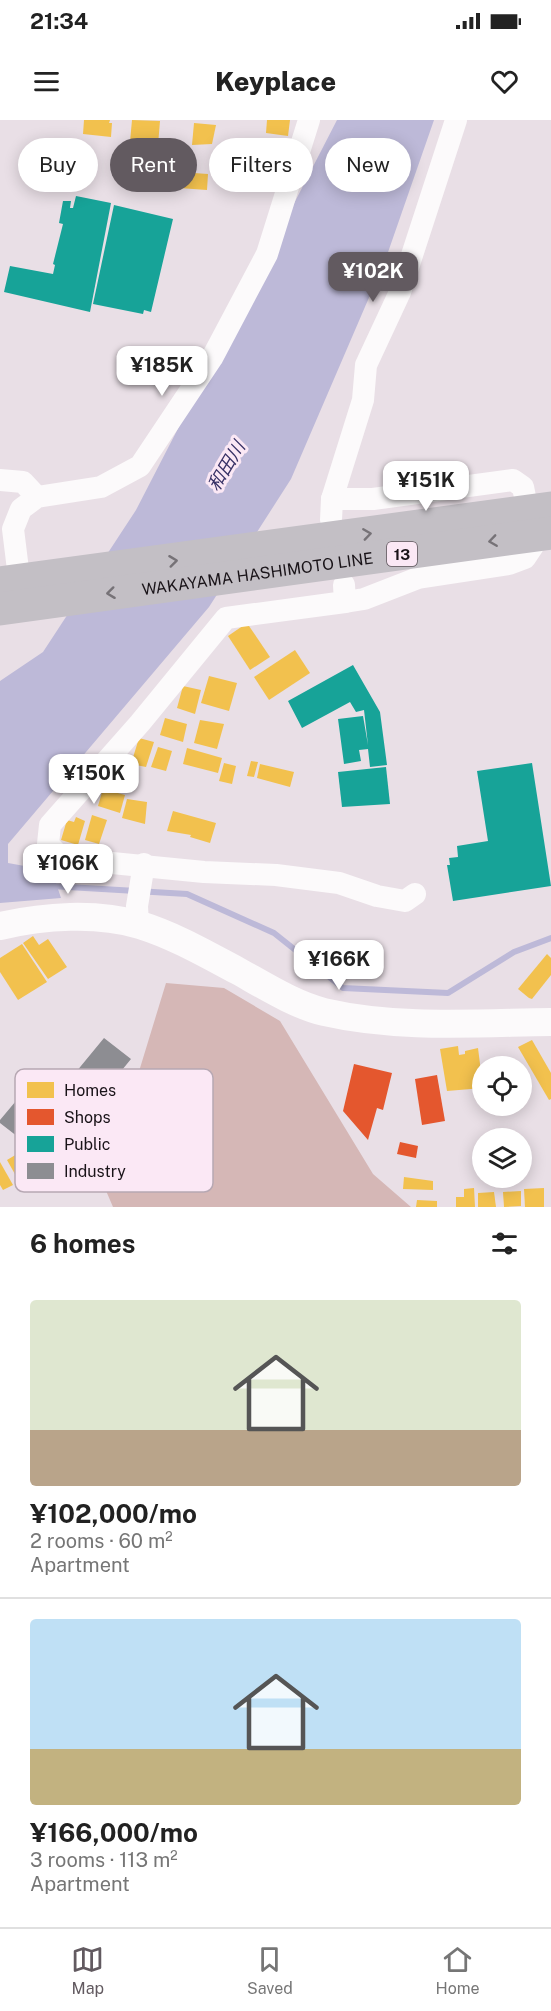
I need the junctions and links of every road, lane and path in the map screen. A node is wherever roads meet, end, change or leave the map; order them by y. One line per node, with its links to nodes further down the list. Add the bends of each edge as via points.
1 (309, 120): 4 (street, via 267,254 212,358 140,466 101,488)
2 (456, 120): 5 (street, via 400,292 366,365 363,400 331,509 374,499 513,480 523,487)
3 (0, 480): 4 (street, via 23,482)
4 (37, 496): 7 (street, via 21,508 13,529)
5 (540, 522): 6 (main road, WAKAYAMA HASHIMOTO LINE / 13); 8 (street, via 525,558 509,564 418,578 364,599 345,593 226,618 50,825 48,844 61,858)
6 (260, 562): 7 (main road, WAKAYAMA HASHIMOTO LINE / 13, one-way to 7); 7 (main road, WAKAYAMA HASHIMOTO LINE / 13, one-way to 6, via 52,576)
7 (14, 596)
8 (142, 871): 9 (street, via 339,883 405,901); 10 (street)
9 (415, 894)
10 (138, 915): 11 (street, via 35,918); 12 (street, via 269,988 323,1012 407,1024)
11 (0, 926)
12 (551, 1022)

